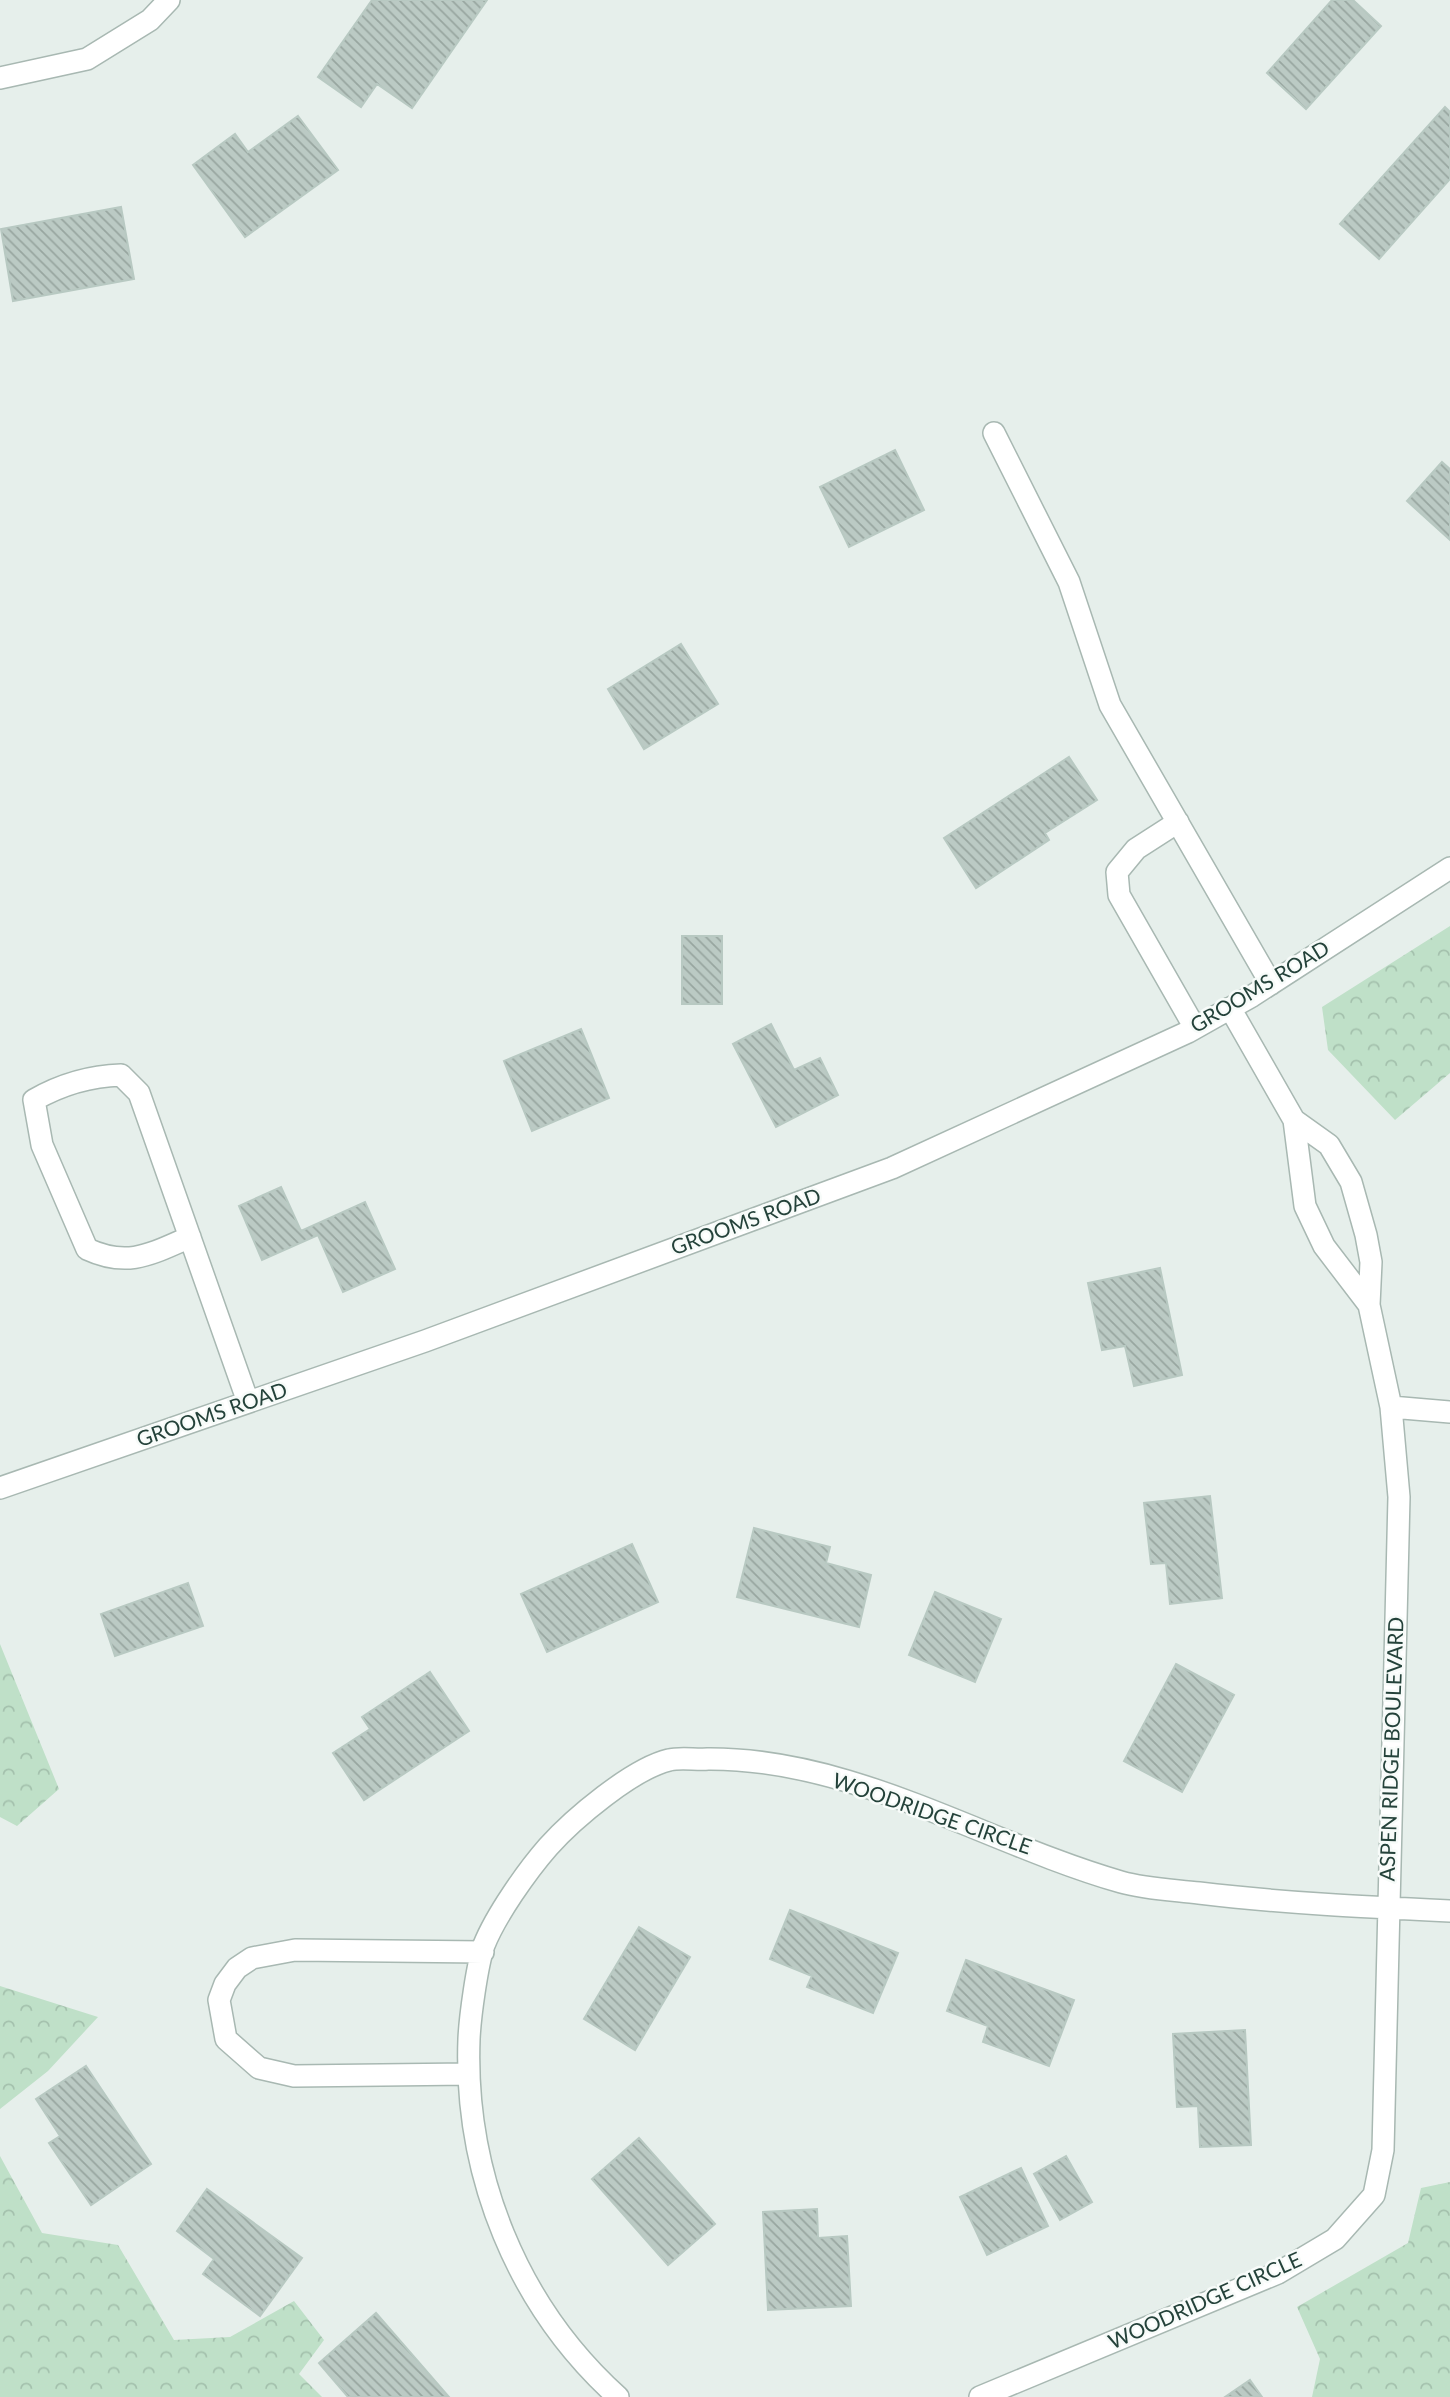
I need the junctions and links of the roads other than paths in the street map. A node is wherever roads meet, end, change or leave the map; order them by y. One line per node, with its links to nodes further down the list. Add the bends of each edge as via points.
1 (169, 0): 2 (street, via 150,20 87,59)
2 (0, 78)
3 (994, 433): 4 (street, via 1069,582 1110,705)
4 (1178, 822): 6 (street); 8 (street, via 1136,849 1117,872 1119,895)
5 (1450, 867): 6 (street, GROOMS ROAD)
6 (1271, 984): 7 (street, GROOMS ROAD)
7 (1230, 1008): 8 (street, GROOMS ROAD); 9 (street, ASPEN RIDGE BOULEVARD)
8 (1195, 1028): 12 (street, GROOMS ROAD, via 892,1168)
9 (1294, 1120): 11 (street, ASPEN RIDGE BOULEVARD, via 1305,1206 1324,1246); 11 (street, ASPEN RIDGE BOULEVARD, via 1329,1145 1351,1182 1371,1262)
10 (190, 1237): 10 (street, via 139,1093 121,1076 62,1084 34,1100 42,1145 87,1249 109,1259 146,1256); 12 (street)
11 (1369, 1305): 13 (street, ASPEN RIDGE BOULEVARD)
12 (248, 1402): 15 (street, GROOMS ROAD)
13 (1391, 1406): 14 (street); 16 (street, ASPEN RIDGE BOULEVARD, via 1399,1497)
14 (1450, 1412)
15 (0, 1488)
16 (1388, 1908): 17 (street, WOODRIDGE CIRCLE); 18 (street, WOODRIDGE CIRCLE, via 1124,1883 852,1783 728,1759 669,1760 625,1782 565,1828 528,1869); 20 (street, ASPEN RIDGE BOULEVARD, via 1383,2150)
17 (1450, 1912)
18 (483, 1952): 19 (street, WOODRIDGE CIRCLE, via 469,2034); 19 (street, via 295,1950 252,1958 237,1968 219,2000 226,2039 259,2068 293,2077)
19 (469, 2074): 21 (street, WOODRIDGE CIRCLE, via 469,2098 492,2210 518,2270 558,2332)
20 (1374, 2195): 22 (street, WOODRIDGE CIRCLE, via 1335,2239 1278,2273)
21 (618, 2397)
22 (979, 2397)

